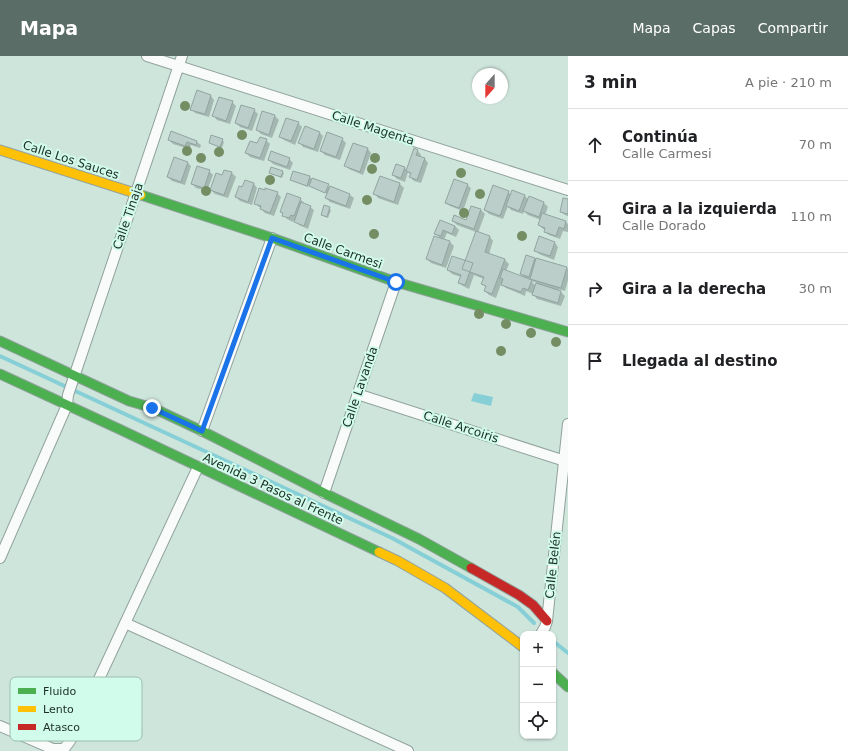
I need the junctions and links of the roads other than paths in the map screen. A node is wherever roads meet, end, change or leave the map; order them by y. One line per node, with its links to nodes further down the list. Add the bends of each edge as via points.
1 (147, 56): 3 (street, Calle Magenta)
2 (182, 56): 3 (street, Calle Tinaja)
3 (179, 66): 5 (street, Calle Magenta); 6 (street, Calle Tinaja)
4 (0, 150): 6 (street, Calle Los Sauces)
5 (568, 190)
6 (136, 193): 7 (street, Calle Carmesi); 12 (street, Calle Tinaja)
7 (272, 238): 8 (street, Calle Carmesi); 16 (street)
8 (396, 282): 9 (street, Calle Carmesi); 13 (street, Calle Lavanda)
9 (568, 332)
10 (0, 341): 12 (street)
11 (0, 374): 14 (street, Avenida 3 Pasos al Frente)
12 (73, 378): 14 (street, Calle Tinaja); 16 (street, via 152,408)
13 (357, 394): 17 (street, Calle Arcoiris); 19 (street, Calle Lavanda)
14 (68, 400): 18 (street, Avenida 3 Pasos al Frente); 20 (street, Calle Tinaja)
15 (568, 424): 17 (street, Calle Belén)
16 (202, 431): 19 (street)
17 (564, 461): 21 (street, Calle Belén)
18 (198, 468): 22 (street); 24 (street, Avenida 3 Pasos al Frente, via 398,561 445,588)
19 (324, 493): 21 (street, via 419,539 488,577 533,605)
20 (0, 558)
21 (547, 621): 23 (street, Calle Belén)
22 (125, 624): 25 (street); 33 (street)
23 (543, 631)
24 (520, 646)
25 (100, 677)
26 (556, 677): 27 (street)
27 (568, 687)
28 (0, 726): 29 (street)
29 (10, 730)
30 (35, 741): 32 (street, via 53,749)
31 (70, 741): 32 (street)
32 (63, 750)
33 (408, 751)

